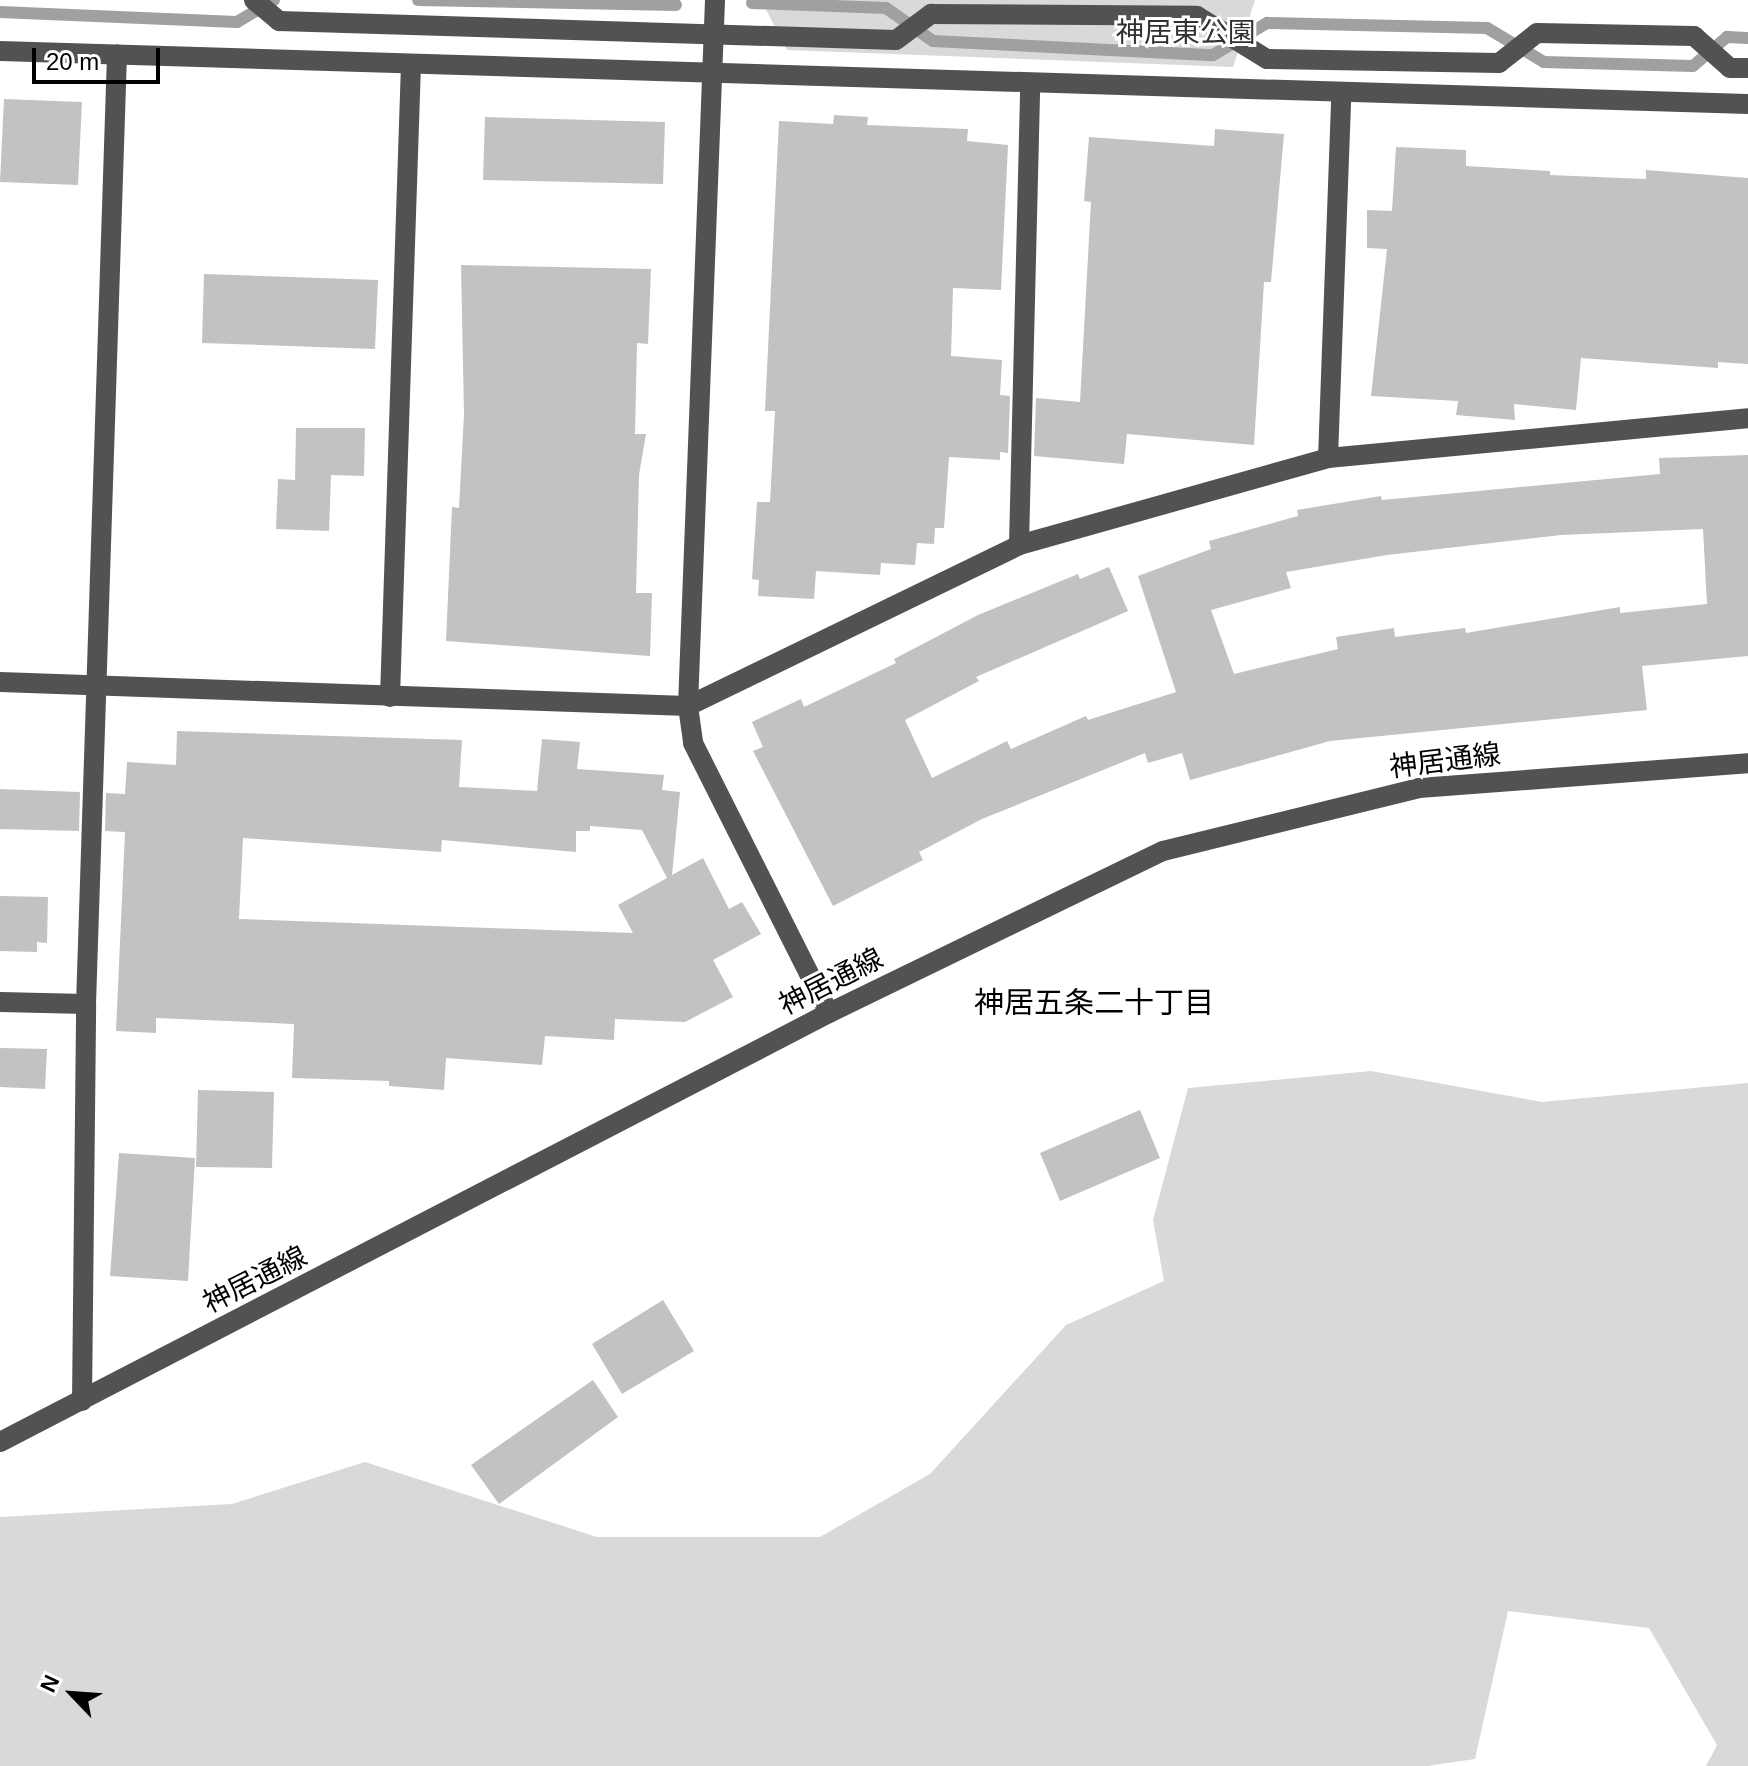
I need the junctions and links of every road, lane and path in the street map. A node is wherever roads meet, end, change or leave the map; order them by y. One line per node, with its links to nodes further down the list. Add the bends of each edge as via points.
1 (715, 0): 3 (street)
2 (260, 5): 3 (street, via 279,21)
3 (713, 31): 7 (street, via 896,40 931,14 1197,16 1267,59 1499,63 1537,33 1694,36 1730,68); 8 (street)
4 (0, 51): 5 (street)
5 (117, 55): 6 (street); 16 (street)
6 (411, 64): 8 (street); 17 (street)
7 (1748, 68)
8 (714, 71): 9 (street); 18 (street)
9 (1030, 86): 10 (street); 14 (street)
10 (1341, 95): 11 (street); 13 (street)
11 (1748, 104)
12 (1748, 418): 13 (street)
13 (1328, 458): 14 (street)
14 (1019, 545): 18 (street)
15 (0, 682): 16 (street)
16 (96, 685): 17 (street); 21 (street)
17 (390, 697): 18 (street)
18 (688, 706): 22 (street, via 693,743)
19 (1748, 763): 22 (street, 神居通線, via 1419,788 1291,816 1163,851)
20 (0, 1002): 21 (street)
21 (86, 1004): 23 (street)
22 (829, 1013): 23 (street, 神居通線)
23 (82, 1401): 24 (street, 神居通線)
24 (0, 1442)

